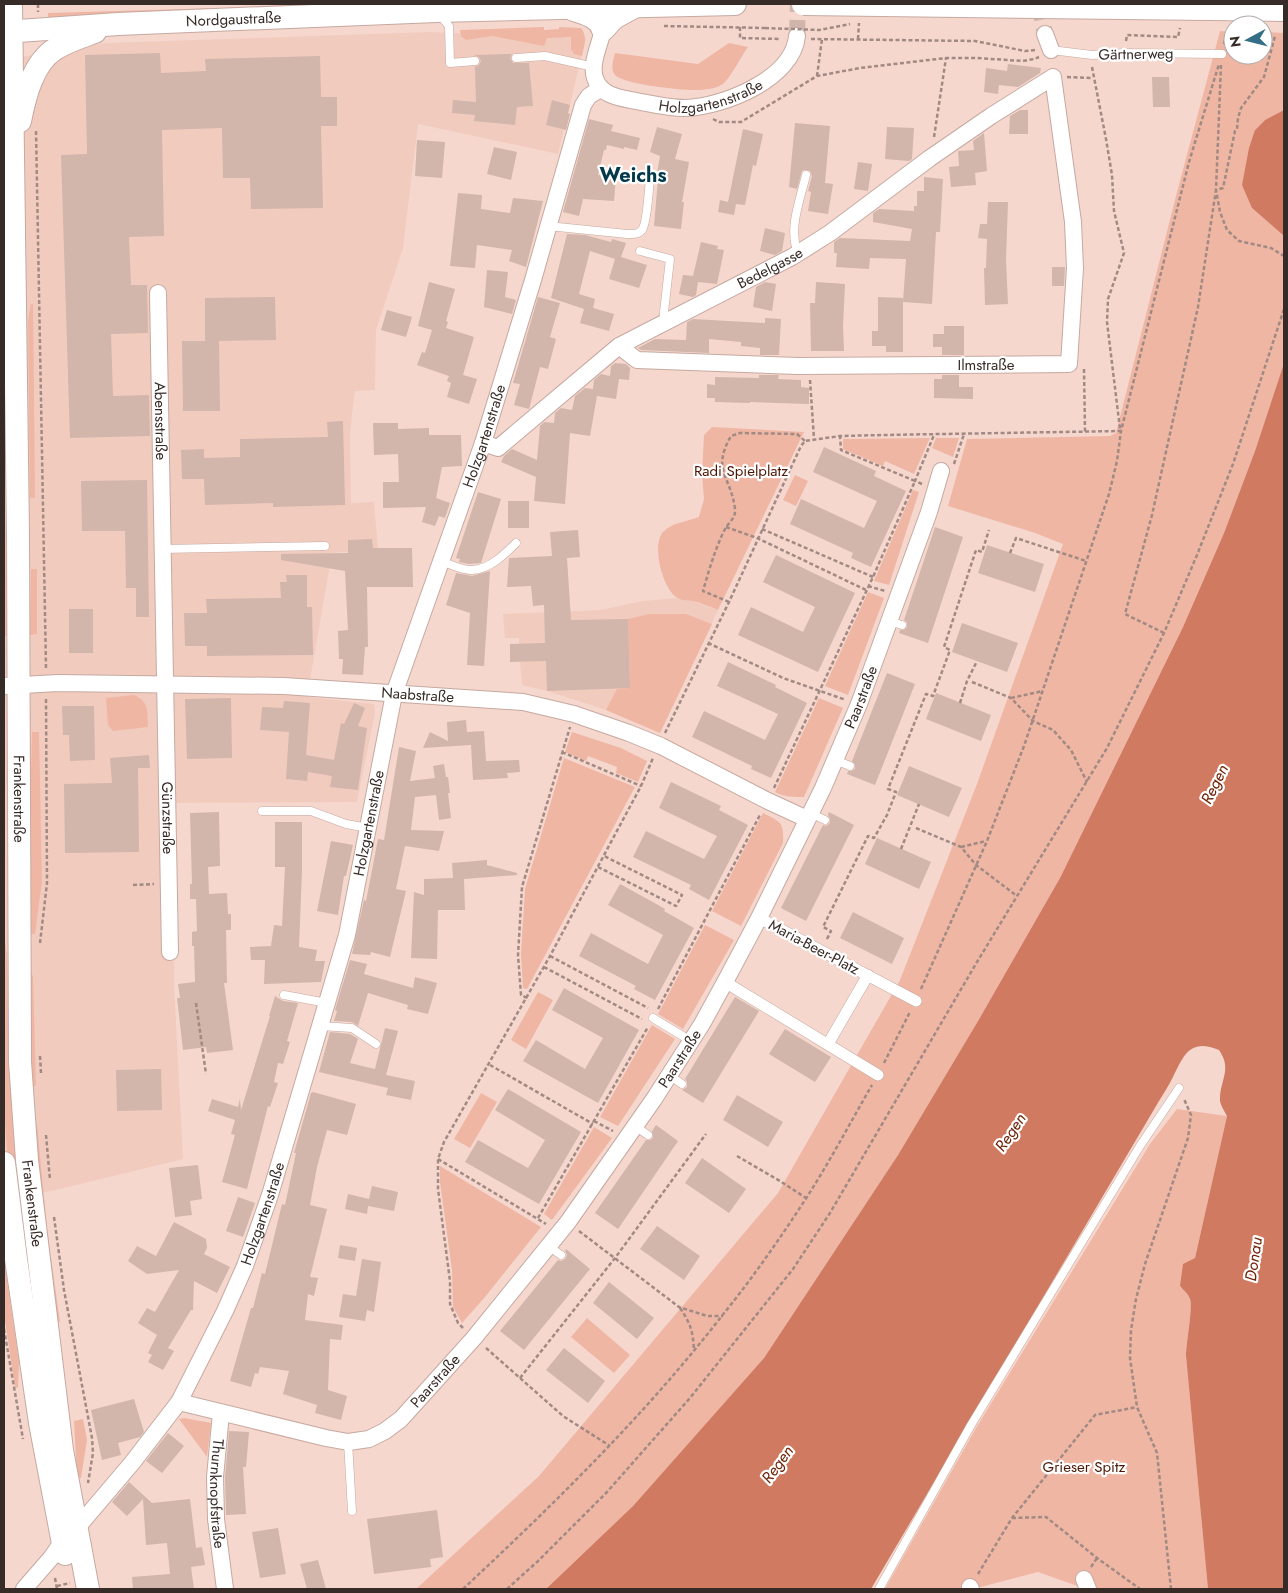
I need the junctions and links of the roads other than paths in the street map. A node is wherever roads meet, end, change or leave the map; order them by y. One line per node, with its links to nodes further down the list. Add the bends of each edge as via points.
1 (11, 4): 10 (main road, Frankenstraße)
2 (735, 4): 4 (main road, Nordgaustraße)
3 (803, 4): 6 (main road, bridge)
4 (637, 5): 5 (main road, Nordgaustraße); 9 (main road, via 614,18)
5 (569, 8): 7 (main road, Nordgaustraße); 9 (main road, via 594,18)
6 (1284, 10)
7 (436, 11): 8 (main road, Nordgaustraße); 15 (lane, via 449,26 450,63)
8 (118, 24): 10 (main road, Nordgaustraße); 18 (main road, via 71,40 40,64 22,106)
9 (603, 30): 16 (street)
10 (8, 31): 18 (main road, Frankenstraße)
11 (803, 37): 17 (street, Holzgartenstraße, via 770,76 734,98 713,104 686,108 654,104 615,96)
12 (1048, 42): 13 (lane, Gärtnerweg, via 1092,55)
13 (1222, 54)
14 (516, 58): 16 (lane, via 545,56)
15 (475, 61)
16 (594, 67): 17 (street, via 594,78)
17 (600, 88): 21 (street, Holzgartenstraße, via 583,105)
18 (12, 158): 35 (main road, Frankenstraße)
19 (806, 175): 23 (lane, via 794,230)
20 (650, 178): 21 (lane, via 645,220 640,232 627,234)
21 (548, 226): 28 (street, Holzgartenstraße)
22 (640, 252): 25 (lane, via 670,259)
23 (798, 253): 25 (street, Bedelgasse); 27 (street, Bedelgasse, via 930,158 1053,77 1074,232)
24 (158, 293): 32 (street, Abensstraße)
25 (664, 323): 26 (street, Bedelgasse)
26 (619, 346): 27 (street, Ilmstraße, via 637,360 809,366); 28 (street, Bedelgasse, via 498,448)
27 (1069, 364)
28 (483, 443): 33 (street, Holzgartenstraße)
29 (941, 471): 38 (street, Paarstraße, via 895,623 859,704 843,763)
30 (516, 543): 33 (lane, via 484,568 471,570)
31 (325, 546): 32 (lane)
32 (162, 549): 34 (street, Abensstraße)
33 (441, 561): 36 (street, Holzgartenstraße)
34 (164, 684): 35 (street, Naabstraße); 36 (street, Naabstraße, via 293,686); 42 (street, Günzstraße)
35 (11, 685): 60 (main road, Frankenstraße, via 23,1114)
36 (394, 694): 38 (street, Naabstraße, via 523,702 574,714 659,746 768,801); 40 (street, Holzgartenstraße)
37 (262, 811): 40 (lane, via 311,811)
38 (808, 816): 39 (lane); 41 (street, Paarstraße)
39 (825, 820)
40 (368, 828): 47 (street, Holzgartenstraße, via 347,935)
41 (759, 918): 43 (street, Maria-Beer-Platz); 44 (street, Paarstraße)
42 (170, 952)
43 (868, 976): 46 (street, Maria-Beer-Platz); 52 (street, Maria-Beer-Platz)
44 (725, 982): 50 (street, Paarstraße); 52 (street)
45 (284, 995): 47 (lane)
46 (916, 1001)
47 (327, 1003): 49 (street, Holzgartenstraße)
48 (653, 1018): 50 (lane)
49 (320, 1026): 51 (lane, via 352,1028); 56 (street, Holzgartenstraße, via 270,1195 245,1266)
50 (691, 1040): 58 (street, Paarstraße, via 676,1080 568,1222 555,1250 401,1419 369,1439)
51 (376, 1044)
52 (828, 1044): 53 (street)
53 (878, 1075)
54 (1179, 1088): 65 (lane, via 1140,1146 976,1416)
55 (4, 1163): 60 (main road, Frankenstraße, via 40,1423)
56 (179, 1402): 57 (street); 60 (street, Holzgartenstraße)
57 (221, 1412): 58 (street, Paarstraße); 64 (street, Thurnknopfstraße, via 215,1477 216,1519)
58 (348, 1442): 59 (lane)
59 (352, 1511)
60 (69, 1536): 61 (street, Holzgartenstraße); 62 (main road, Frankenstraße); 63 (main road, Frankenstraße)
61 (24, 1589)
62 (72, 1589)
63 (88, 1589)
64 (225, 1589)
65 (879, 1589)

